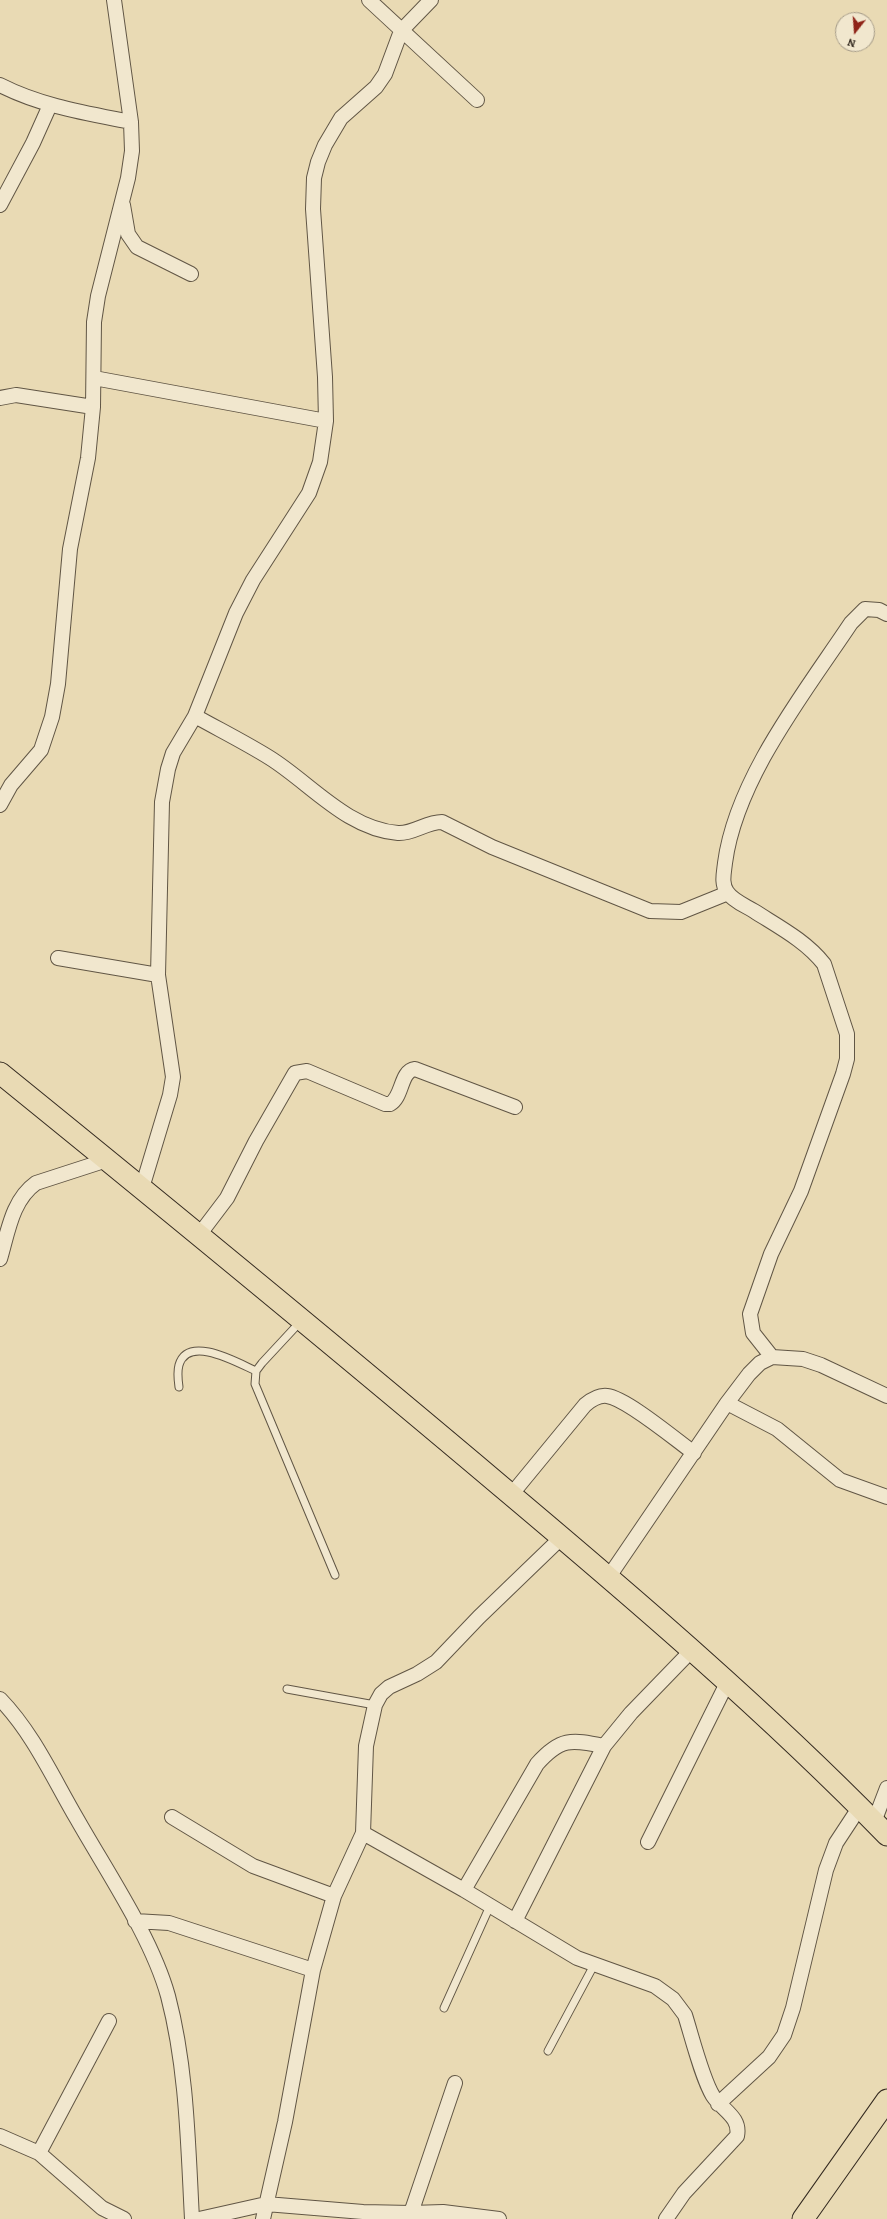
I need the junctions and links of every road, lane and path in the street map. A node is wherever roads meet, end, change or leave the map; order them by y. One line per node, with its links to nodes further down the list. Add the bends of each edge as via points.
1 (114, 0): 8 (street)
2 (369, 0): 4 (street)
3 (432, 0): 4 (street)
4 (401, 31): 6 (street); 15 (street, via 384,74 376,87 341,118 325,145 314,178 313,209)
5 (0, 85): 7 (street)
6 (478, 100)
7 (50, 105): 8 (street); 10 (street)
8 (131, 122): 9 (street, via 132,151)
9 (122, 199): 11 (street, via 128,234 132,242 143,251); 12 (street, via 98,296 94,322)
10 (0, 205)
11 (191, 274)
12 (94, 378): 14 (street); 15 (street)
13 (0, 398): 14 (street, via 16,395)
14 (93, 407): 18 (street, via 88,458 70,549 58,684 52,717 41,750 11,785)
15 (326, 421): 17 (street, via 321,455 311,488 253,580 236,613)
16 (887, 614): 19 (street, via 870,609 858,614 776,736 750,783 727,845 723,878)
17 (194, 716): 19 (street, via 271,758 346,814 385,831 400,833 434,822 442,822 492,847 650,911 681,912); 21 (street, via 173,753 162,802)
18 (0, 805)
19 (728, 893): 29 (street, via 797,938 817,955 824,964 847,1034 847,1059 843,1074 801,1191 771,1254 750,1314 753,1333)
20 (58, 958): 21 (street)
21 (158, 975): 25 (street, via 173,1077)
22 (0, 1074): 24 (main road)
23 (515, 1107): 26 (street, via 415,1068 407,1073 397,1098 390,1104 307,1071 295,1073 227,1198)
24 (107, 1160): 25 (main road); 27 (street, via 36,1183 27,1189 16,1207)
25 (142, 1188): 26 (main road)
26 (199, 1235): 28 (main road)
27 (0, 1258)
28 (302, 1318): 30 (lane); 35 (main road)
29 (772, 1357): 32 (street, via 787,1357 815,1363); 33 (street, via 760,1363 749,1374)
30 (256, 1371): 31 (lane, via 214,1353 194,1351 187,1354 179,1365); 38 (lane, via 255,1384)
31 (179, 1387)
32 (887, 1396)
33 (727, 1403): 34 (street); 36 (street, via 777,1430 840,1480)
34 (694, 1453): 35 (street, via 627,1404 607,1396 598,1397 585,1405); 39 (street)
35 (511, 1495): 37 (main road)
36 (887, 1497)
37 (562, 1538): 39 (main road); 44 (street, via 436,1662 388,1687)
38 (335, 1575)
39 (608, 1578): 40 (main road)
40 (691, 1651): 41 (main road); 45 (street)
41 (727, 1683): 48 (main road); 50 (street)
42 (287, 1689): 44 (lane)
43 (0, 1699): 54 (street, via 28,1734)
44 (375, 1705): 49 (street, via 366,1746)
45 (604, 1746): 51 (street, via 567,1741 556,1745 548,1752 537,1764); 55 (street)
46 (887, 1788): 48 (street)
47 (172, 1817): 52 (street, via 253,1866)
48 (873, 1821): 63 (street, via 836,1843 826,1870 793,2008 784,2035 769,2057)
49 (363, 1833): 51 (street); 52 (street)
50 (648, 1842)
51 (464, 1890): 53 (street)
52 (334, 1896): 57 (street)
53 (490, 1906): 55 (street); 58 (lane)
54 (135, 1921): 57 (street, via 169,1923); 69 (street, via 168,1996 186,2115)
55 (515, 1921): 56 (street, via 571,1955)
56 (594, 1965): 60 (lane); 63 (street, via 655,1986 681,2007 710,2091)
57 (313, 1970): 66 (street, via 285,2122)
58 (444, 2008)
59 (109, 2021): 65 (street)
60 (548, 2051)
61 (455, 2083): 67 (street)
62 (887, 2100): 74 (main road)
63 (718, 2104): 73 (street, via 737,2123 737,2136 684,2193)
64 (0, 2136): 65 (street)
65 (40, 2153): 68 (street, via 102,2208)
66 (266, 2204): 67 (street); 70 (street); 71 (street)
67 (410, 2216): 72 (street, via 443,2212)
68 (124, 2219)
69 (192, 2219)
70 (199, 2219)
71 (263, 2219)
72 (499, 2219)
73 (666, 2219)
74 (802, 2219)

